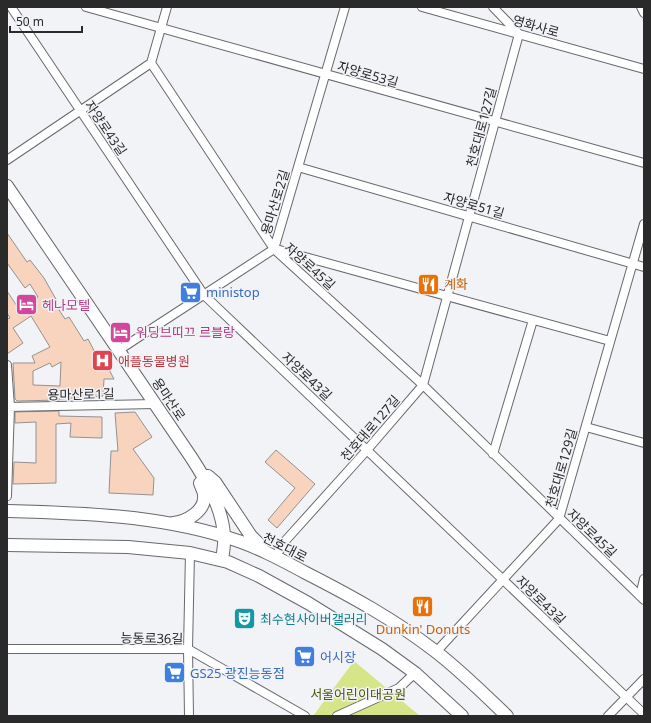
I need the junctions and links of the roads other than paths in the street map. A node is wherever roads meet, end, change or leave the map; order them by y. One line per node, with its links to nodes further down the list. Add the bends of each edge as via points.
1 (11, 7): 14 (street, 자양로43길)
2 (86, 7): 9 (street, 자양로53길)
3 (167, 7): 9 (street)
4 (345, 7): 13 (street, 용마산로2길)
5 (422, 7): 10 (street, 영화사로)
6 (493, 7): 10 (street)
7 (641, 7): 8 (street)
8 (644, 13)
9 (161, 28): 11 (street); 13 (street, 자양로53길)
10 (519, 34): 12 (street, 영화사로); 15 (street, 천호대로127길)
11 (151, 63): 14 (street); 22 (street, 자양로45길)
12 (644, 69)
13 (326, 74): 15 (street, 자양로53길); 18 (street, 용마산로2길)
14 (80, 110): 16 (street); 25 (street, 자양로43길)
15 (494, 121): 17 (street, 자양로53길); 20 (street, 천호대로127길)
16 (7, 160)
17 (644, 163)
18 (298, 167): 20 (street, 자양로51길); 22 (street, 용마산로2길)
19 (7, 186): 29 (main road, 용마산로)
20 (469, 215): 23 (street, 자양로51길); 26 (street, 천호대로127길)
21 (644, 224): 23 (street, 천호대로129길)
22 (274, 249): 25 (street, 용마산로2길); 26 (street); 31 (street, 자양로45길)
23 (633, 264): 24 (street, 자양로51길); 28 (street, 천호대로129길)
24 (644, 267)
25 (204, 295): 29 (street, 용마산로2길); 36 (street, 자양로43길)
26 (447, 296): 27 (street); 31 (street, 천호대로127길)
27 (533, 320): 28 (street); 37 (street)
28 (610, 342): 34 (street, 천호대로129길)
29 (119, 350): 32 (main road, 용마산로)
30 (7, 365): 33 (street)
31 (423, 385): 36 (street, 천호대로127길); 37 (street, 자양로45길)
32 (155, 404): 33 (street, 용마산로1길); 38 (main road, 용마산로)
33 (8, 407): 39 (street)
34 (586, 426): 35 (street); 41 (street, 천호대로129길)
35 (644, 444)
36 (367, 450): 46 (street, 천호대로127길); 49 (street, 자양로43길)
37 (493, 454): 41 (street, 자양로45길)
38 (196, 464): 42 (main road, via 204,494 202,506 186,520); 43 (main road, 용마산로, via 214,498); 46 (main road, via 215,482 251,536)
39 (7, 496)
40 (7, 511): 42 (main road, 천호대로, via 88,515)
41 (559, 519): 49 (street, 천호대로129길); 50 (street, 자양로45길)
42 (168, 524): 43 (main road, 천호대로)
43 (225, 536): 46 (main road, 천호대로); 47 (main road, 용마산로)
44 (7, 545): 45 (main road, via 90,545)
45 (190, 553): 47 (main road); 52 (street)
46 (271, 555): 53 (main road, 천호대로, via 376,611)
47 (222, 560): 54 (main road, via 259,576 308,603 382,649)
48 (644, 579): 50 (street, 자양로45길)
49 (503, 580): 53 (street, 천호대로129길); 56 (street, 자양로43길)
50 (642, 598)
51 (7, 649): 52 (street, 능동로36길)
52 (188, 649): 58 (street); 59 (street, 능동로36길)
53 (436, 652): 62 (main road, 천호대로)
54 (415, 673): 60 (street, via 399,688); 61 (main road)
55 (644, 678): 56 (street)
56 (626, 697): 57 (street, 자양로43길); 63 (street)
57 (644, 714)
58 (189, 716)
59 (304, 716)
60 (337, 716)
61 (462, 716)
62 (507, 716)
63 (608, 716)

